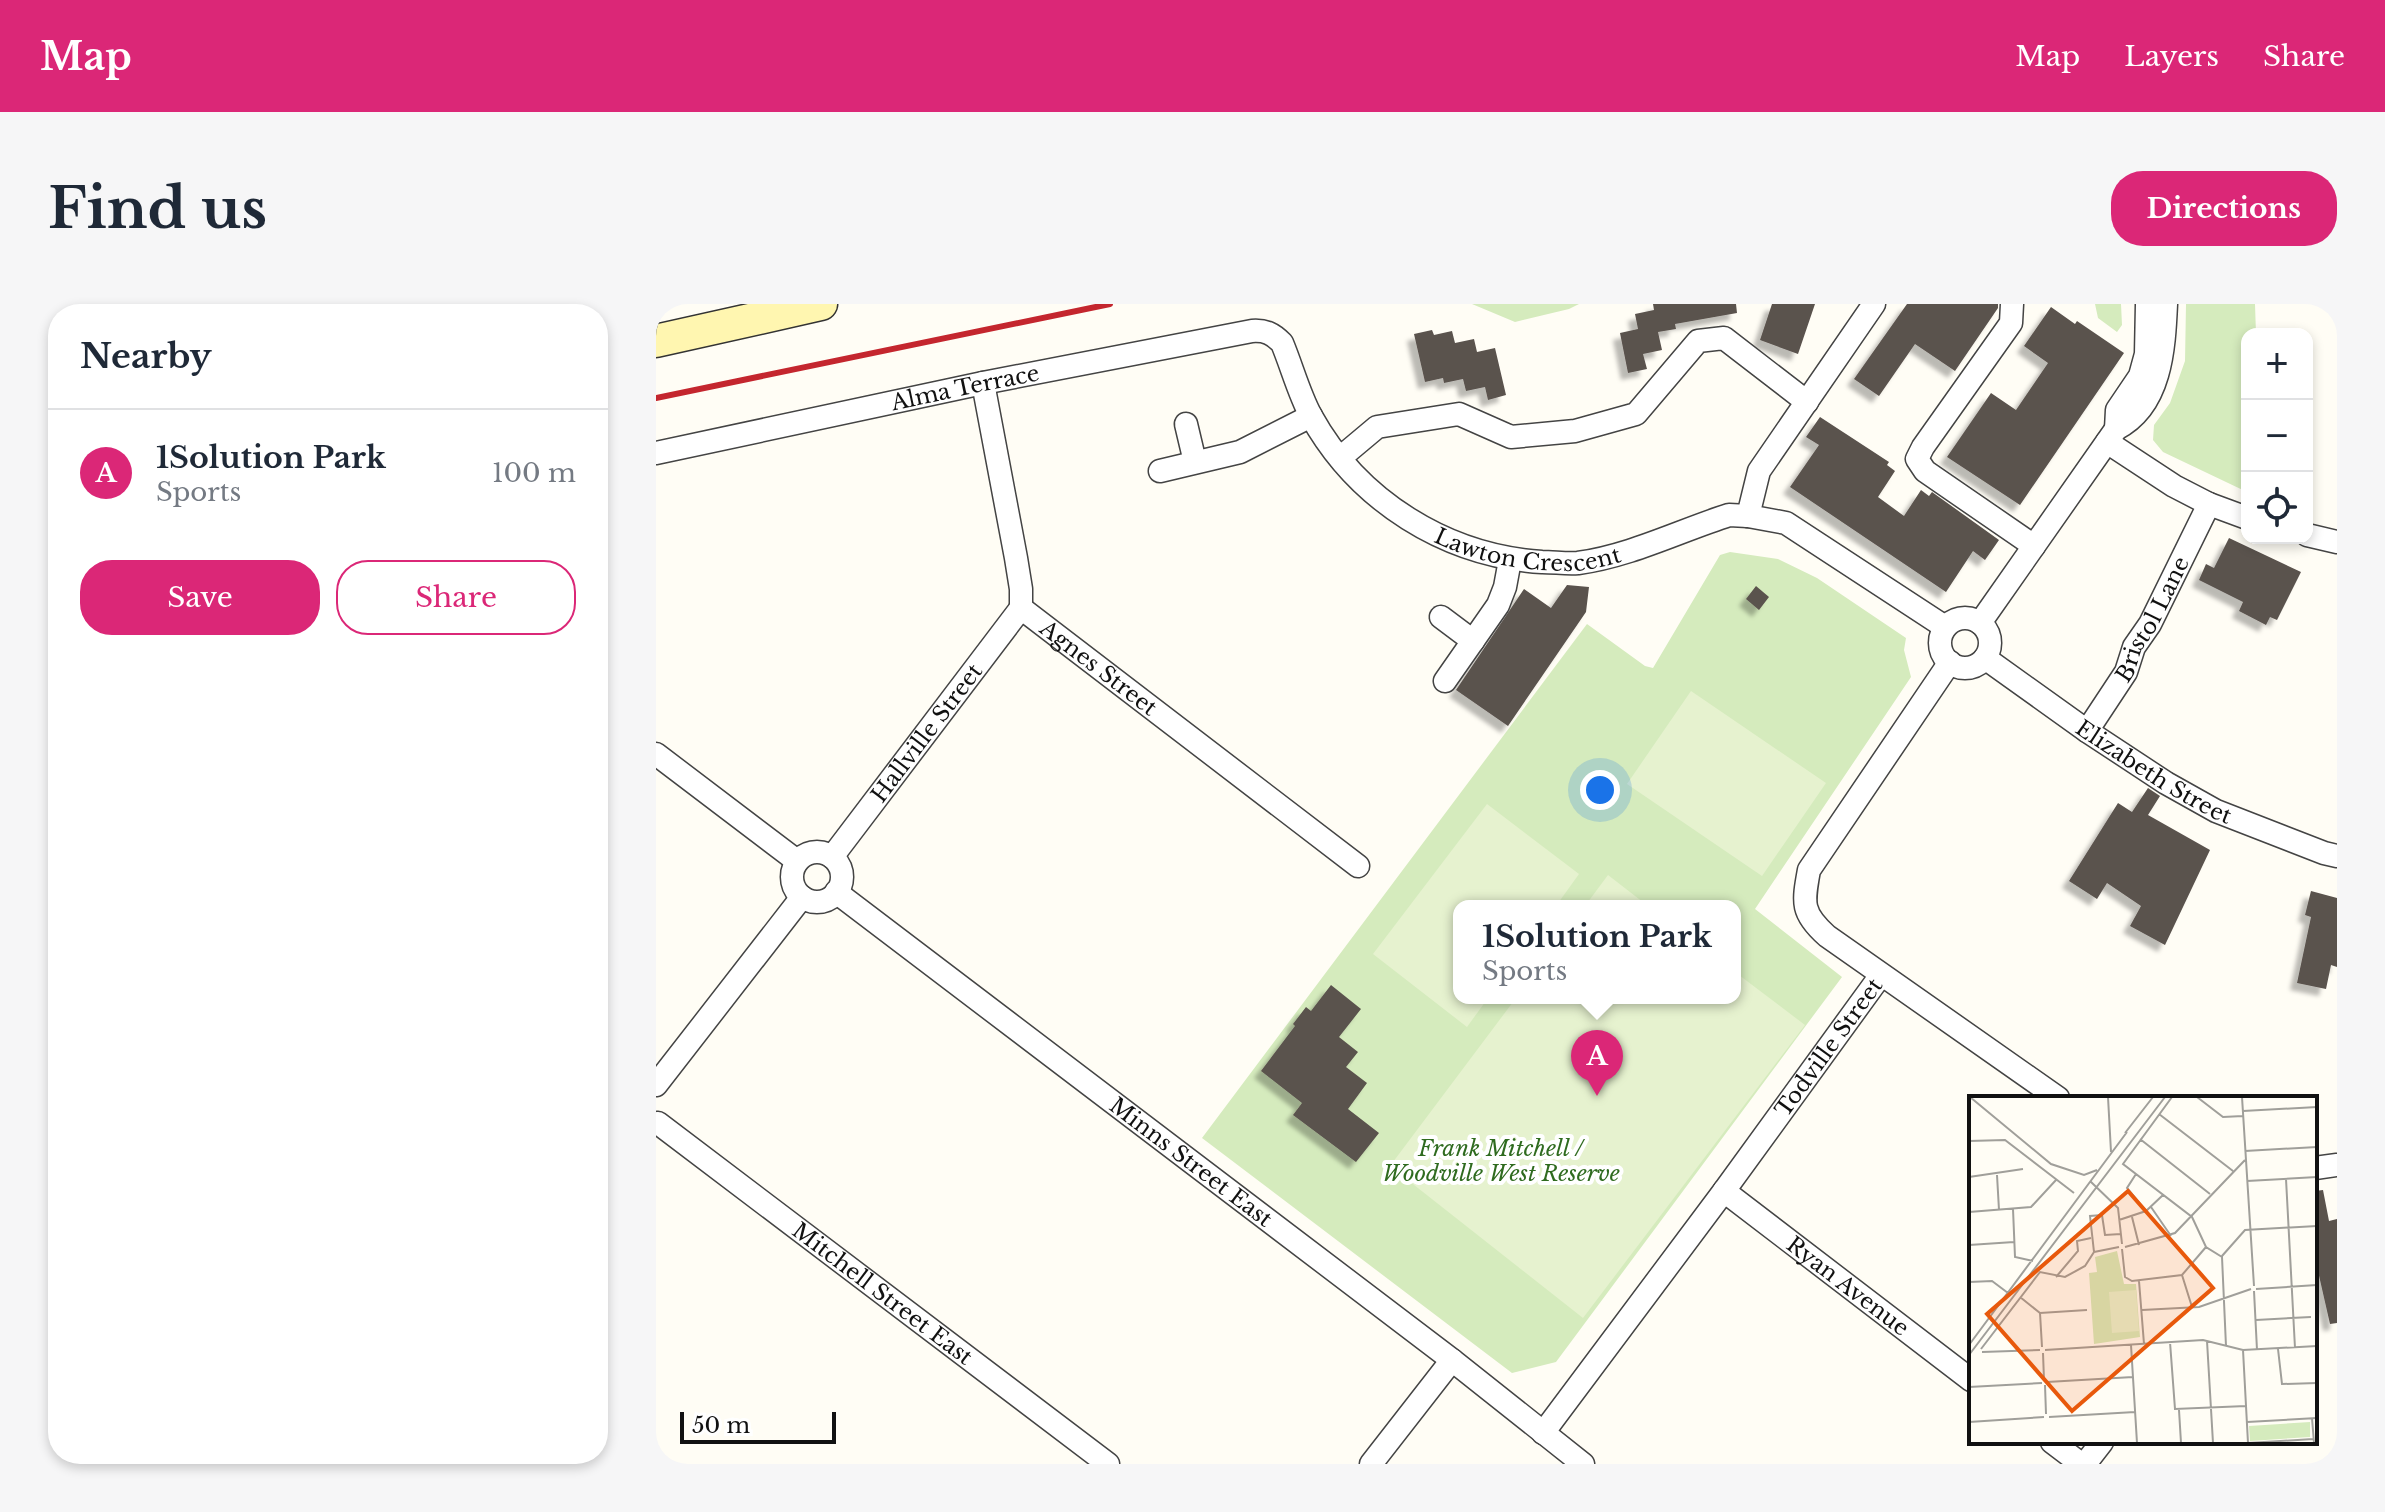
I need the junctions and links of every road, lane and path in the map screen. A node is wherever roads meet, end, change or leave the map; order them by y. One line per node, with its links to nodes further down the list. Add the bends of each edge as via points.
1 (821, 304): 7 (main road)
2 (1874, 304): 9 (street)
3 (2012, 304): 22 (street, via 2011,323 1917,459 1925,471)
4 (2147, 304): 12 (street, via 2140,376 2117,410)
5 (2166, 304): 12 (street, via 2163,359 2146,401)
6 (1274, 335): 8 (street, Alma Terrace, via 1252,331); 10 (street, Lawton Crescent)
7 (656, 341)
8 (983, 383): 13 (street, Alma Terrace); 24 (street, Agnes Street)
9 (1807, 402): 14 (street, via 1724,338 1711,339 1698,341 1636,414 1575,431 1511,437 1459,414 1377,427); 18 (street, via 1759,471)
10 (1311, 416): 14 (street, Lawton Crescent); 15 (street, via 1240,452)
11 (1186, 424): 15 (street)
12 (2111, 435): 17 (street, via 2174,486); 22 (street)
13 (656, 453)
14 (1340, 458): 23 (street, Lawton Crescent, via 1358,481 1400,515 1454,543)
15 (1195, 462): 16 (street)
16 (1160, 471)
17 (2209, 504): 19 (street); 32 (street, Bristol Lane, via 2123,677)
18 (1748, 516): 23 (street, Lawton Crescent, via 1729,515 1574,564); 27 (street, via 1786,523)
19 (2241, 516)
20 (2313, 536): 21 (street)
21 (2337, 542)
22 (2034, 546): 26 (street)
23 (1510, 560): 28 (street, via 1498,605)
24 (1021, 608): 35 (street, Hallville Street); 37 (street, Agnes Street)
25 (1441, 617): 28 (street)
26 (1980, 623): 27 (street, via 1959,619); 29 (street, via 1989,637)
27 (1945, 627): 30 (street, via 1941,648)
28 (1473, 641): 31 (street)
29 (1985, 658): 30 (street, via 1970,667); 32 (street, Elizabeth Street)
30 (1950, 662): 40 (street, Todville Street, via 1809,870 1804,899 1811,921)
31 (1445, 681)
32 (2087, 731): 34 (street, Elizabeth Street, via 2216,811)
33 (656, 754): 36 (street)
34 (2337, 856)
35 (832, 857): 36 (street, via 819,852); 38 (street, via 841,871)
36 (797, 861): 39 (street, via 792,882)
37 (1358, 866)
38 (836, 892): 39 (street, via 822,901); 47 (street, Minns Street East)
39 (802, 897): 41 (street)
40 (1881, 975): 42 (street); 46 (street, Todville Street)
41 (656, 1088): 43 (street, via 663,1111)
42 (2055, 1096)
43 (657, 1124): 52 (street, Mitchell Street East)
44 (2337, 1165): 45 (street)
45 (2317, 1168)
46 (1724, 1191): 48 (street, Ryan Avenue); 49 (street, Todville Street)
47 (1452, 1360): 49 (street, Minns Street East); 53 (street)
48 (1969, 1378)
49 (1543, 1433): 54 (street, Minns Street East)
50 (2055, 1444): 55 (street)
51 (2100, 1444): 55 (street)
52 (1108, 1464)
53 (1371, 1464)
54 (1583, 1464)
55 (2083, 1464)

